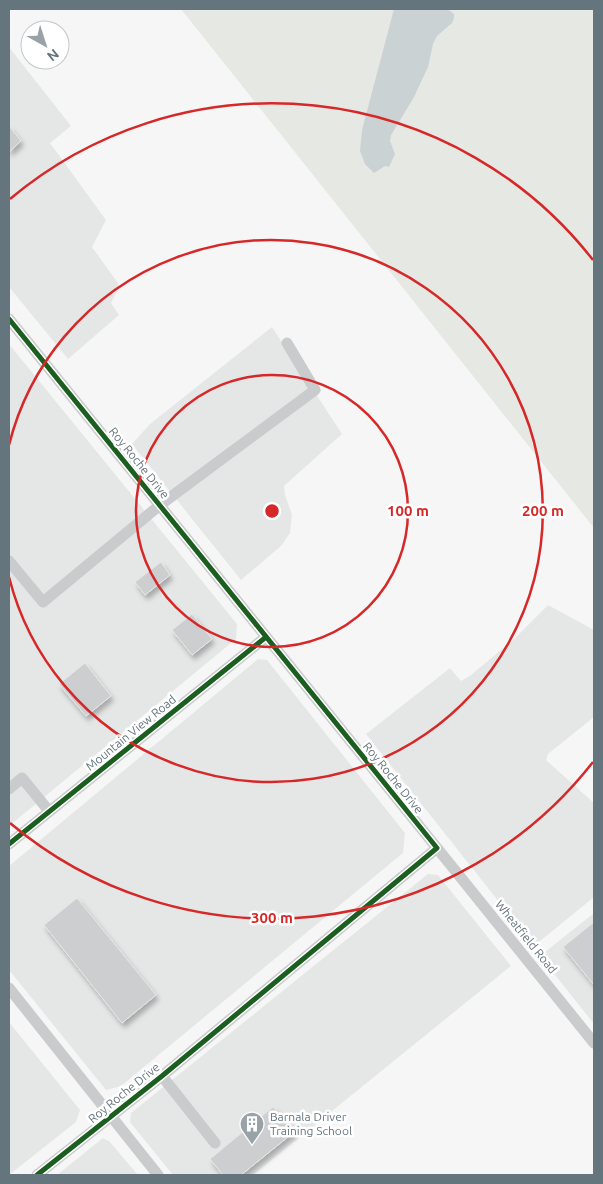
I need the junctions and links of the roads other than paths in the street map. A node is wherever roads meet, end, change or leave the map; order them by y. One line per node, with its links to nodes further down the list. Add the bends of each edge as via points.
1 (9, 319): 3 (street, Roy Roche Drive)
2 (287, 343): 3 (street, via 315,390)
3 (160, 505): 4 (street, via 43,602); 5 (street, Roy Roche Drive)
4 (9, 561)
5 (266, 637): 7 (street, Mountain View Road); 9 (street, Roy Roche Drive)
6 (9, 789): 7 (street, via 22,778)
7 (49, 811): 8 (street, Mountain View Road)
8 (9, 844)
9 (437, 848): 11 (street, Wheatfield Road); 12 (street, Roy Roche Drive)
10 (9, 988): 13 (street)
11 (594, 1043)
12 (162, 1076): 13 (street, Roy Roche Drive); 14 (street)
13 (111, 1117): 15 (street, Roy Roche Drive); 16 (street)
14 (215, 1143)
15 (37, 1175)
16 (158, 1175)

